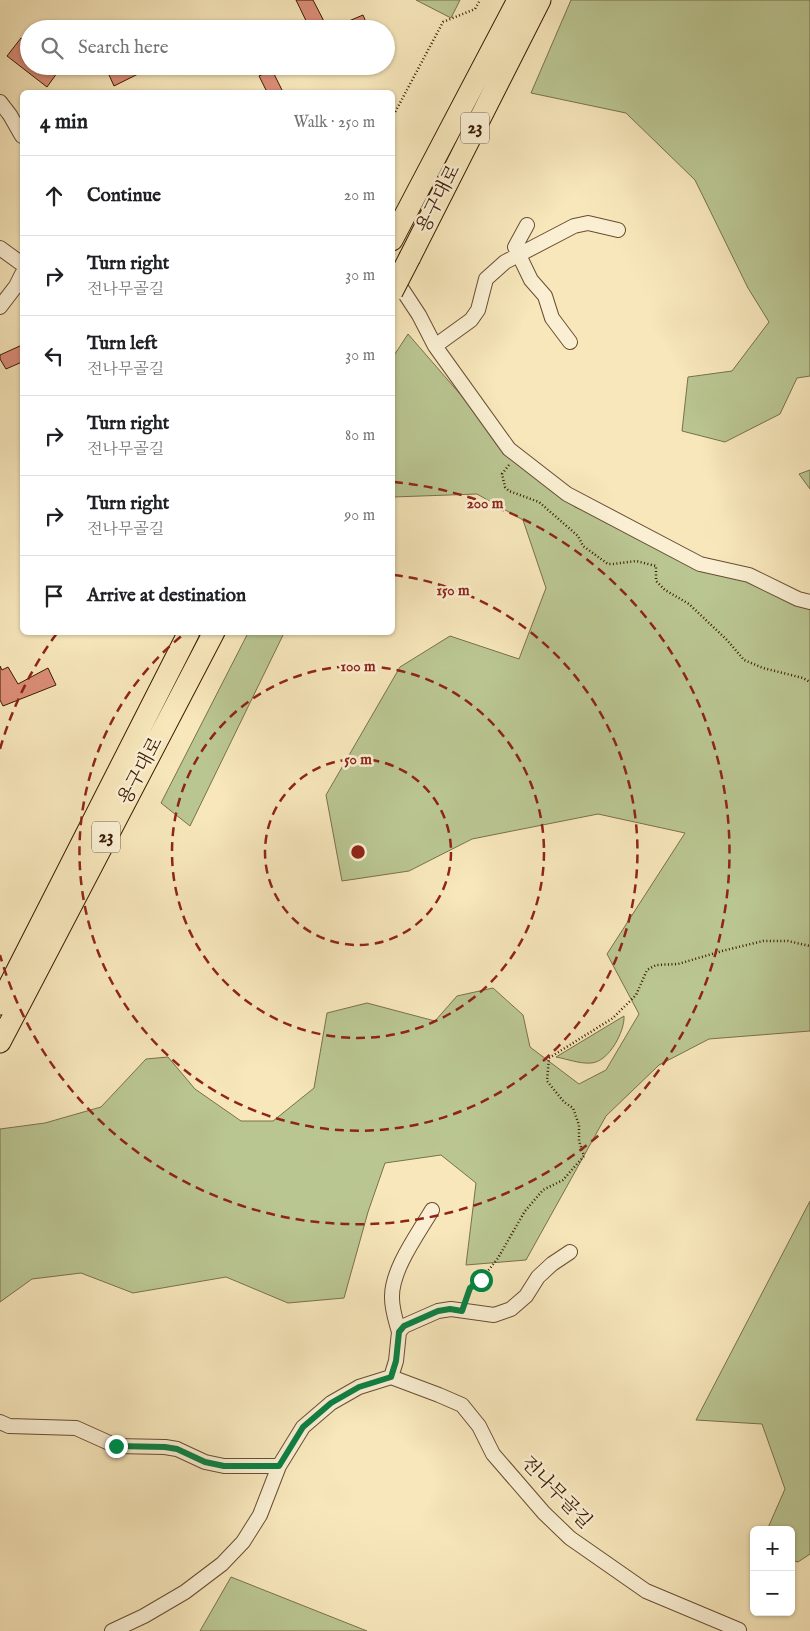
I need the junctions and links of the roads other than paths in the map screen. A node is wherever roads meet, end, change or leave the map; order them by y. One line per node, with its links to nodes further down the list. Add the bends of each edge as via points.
1 (518, 0): 7 (highway, 용구대로 / 23)
2 (540, 0): 13 (highway, 용구대로 / 23, bridge)
3 (0, 102): 4 (street)
4 (20, 132)
5 (527, 225): 9 (street, via 516,247)
6 (618, 230): 9 (street, via 588,224 574,226)
7 (395, 234)
8 (0, 248): 10 (street)
9 (519, 255): 15 (street, via 531,280 545,296 552,318); 16 (street, via 505,262 486,279 478,310 471,320)
10 (20, 263)
11 (20, 278): 14 (street)
12 (395, 279): 16 (street)
13 (395, 286)
14 (0, 307)
15 (570, 342)
16 (435, 346): 17 (street, via 509,449 567,494 700,564 749,575)
17 (810, 602)
18 (188, 635): 20 (highway, 용구대로 / 23)
19 (212, 635): 21 (highway, 용구대로 / 23)
20 (0, 1004)
21 (0, 1042)
22 (432, 1210): 24 (street, via 398,1270 392,1296)
23 (570, 1252): 24 (street, via 538,1277 526,1296 511,1309 494,1315 450,1309 438,1311 404,1326)
24 (399, 1332): 25 (street)
25 (391, 1377): 27 (street, via 359,1387 331,1403 303,1427); 28 (street, 전나무골길, via 462,1406 479,1426 493,1454 570,1538 646,1591)
26 (0, 1422): 27 (street, via 9,1426 76,1428 116,1446 177,1449 205,1462 224,1466)
27 (279, 1466): 29 (street, via 260,1516 243,1542 222,1564 184,1592)
28 (739, 1630)
29 (112, 1631)

